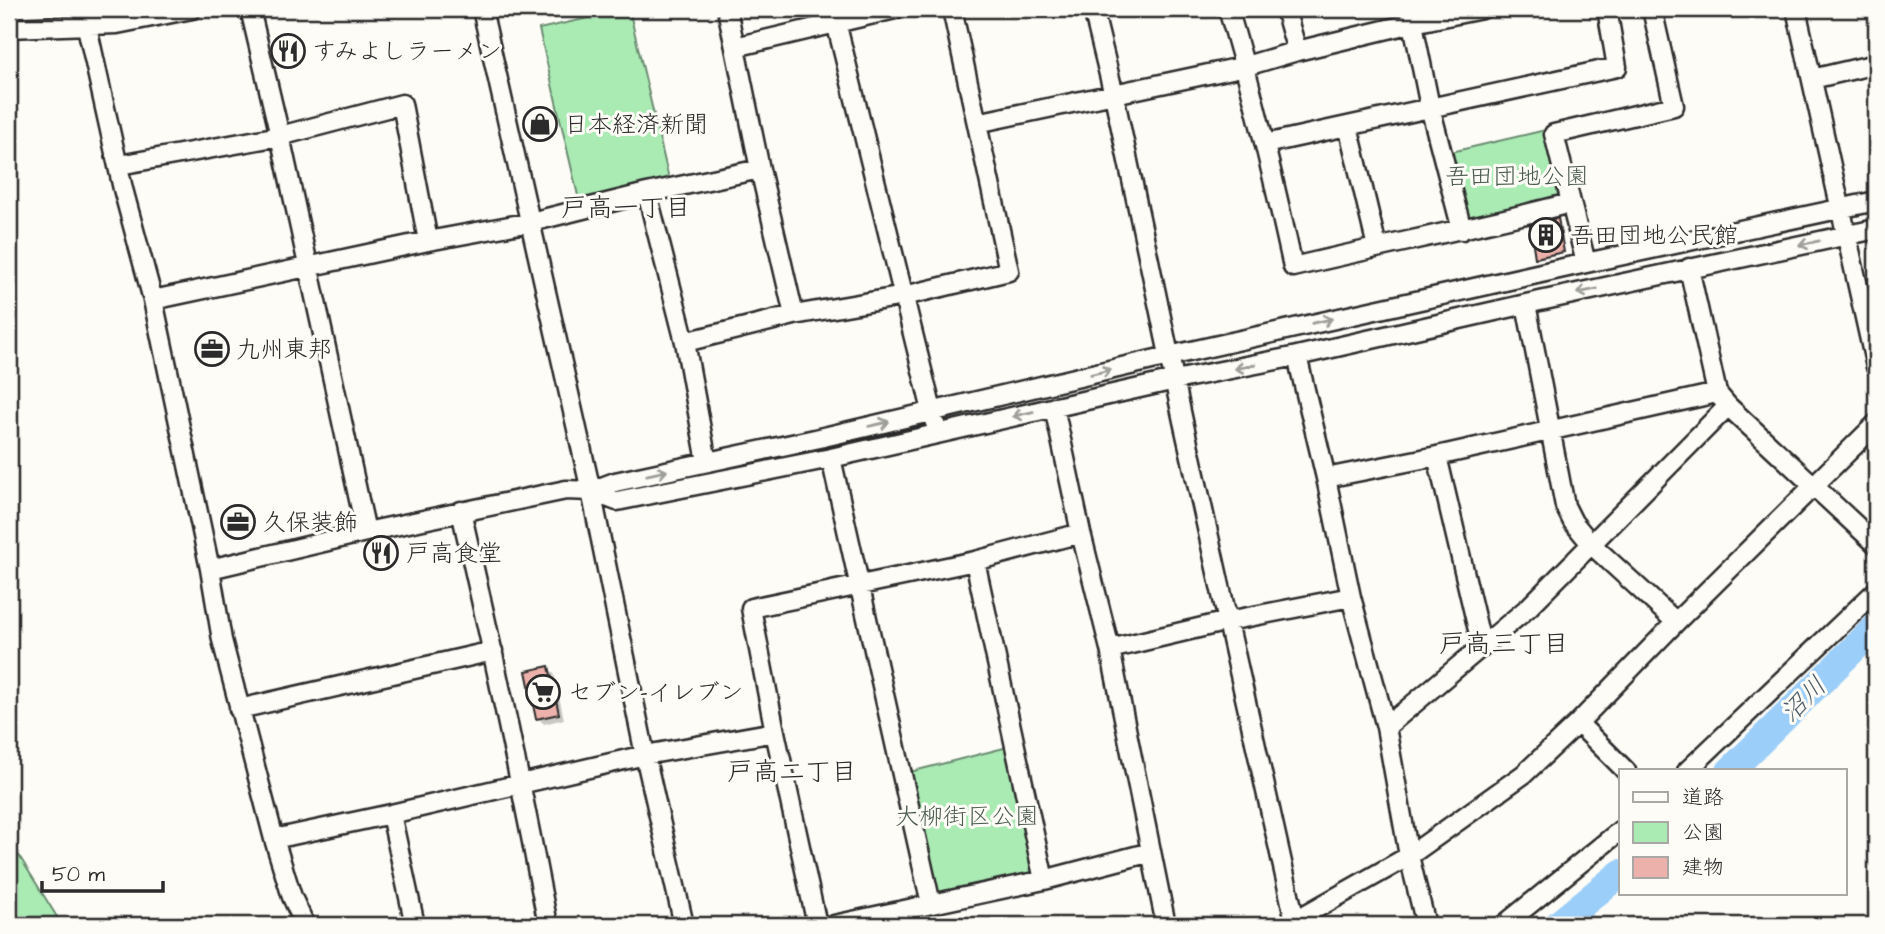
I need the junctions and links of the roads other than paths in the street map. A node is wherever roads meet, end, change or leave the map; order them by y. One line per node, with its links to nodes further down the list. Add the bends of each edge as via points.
1 (192, 9): 15 (street, via 117,24)
2 (250, 9): 27 (street)
3 (482, 9): 35 (street)
4 (727, 9): 18 (street)
5 (895, 9): 16 (street)
6 (953, 9): 25 (street)
7 (1093, 9): 23 (street)
8 (1228, 9): 21 (street)
9 (1285, 9): 19 (street)
10 (1482, 9): 14 (street)
11 (1607, 9): 24 (street, via 1617,67)
12 (1652, 9): 33 (street, via 1674,106 1554,134)
13 (1796, 9): 22 (street)
14 (1411, 16): 19 (street); 24 (street)
15 (85, 17): 17 (street); 29 (street)
16 (836, 22): 18 (street); 44 (street)
17 (9, 28)
18 (735, 47): 30 (street)
19 (1297, 51): 21 (street)
20 (1876, 64): 22 (street)
21 (1245, 66): 23 (street); 28 (street)
22 (1812, 79): 34 (street)
23 (1114, 95): 25 (street); 49 (street)
24 (1430, 107): 26 (street); 37 (street)
25 (977, 123): 44 (street, via 1009,271)
26 (1348, 127): 28 (street); 40 (street)
27 (280, 136): 29 (street); 39 (street, via 402,104); 42 (street)
28 (1265, 144): 40 (street, via 1293,267)
29 (119, 165): 45 (street)
30 (760, 169): 31 (street); 47 (street)
31 (647, 193): 35 (street); 48 (street)
32 (1876, 201): 34 (street)
33 (1570, 203): 37 (street); 41 (street)
34 (1841, 209): 38 (street); 41 (street)
35 (531, 222): 39 (street); 64 (street)
36 (1876, 229): 38 (street)
37 (1462, 230): 40 (street)
38 (1847, 236): 43 (street, one-way to 43); 51 (street)
39 (428, 241): 42 (street)
40 (1377, 247)
41 (1586, 263): 49 (street, one-way to 41)
42 (309, 267): 45 (street); 66 (street)
43 (1689, 268): 46 (street, one-way to 46); 53 (street)
44 (904, 296): 47 (street); 55 (street)
45 (153, 300): 71 (street)
46 (1526, 304): 50 (street); 57 (street)
47 (794, 315): 48 (street)
48 (685, 342): 61 (street)
49 (1169, 356): 52 (street); 55 (street, one-way to 49)
50 (1297, 356): 52 (street, one-way to 52); 62 (street)
51 (1876, 360)
52 (1175, 380): 54 (street); 75 (street)
53 (1722, 399): 57 (street); 63 (street); 69 (street)
54 (1054, 407): 58 (street, one-way to 58); 67 (street)
55 (932, 412): 58 (street); 61 (street, one-way to 55)
56 (1876, 424): 63 (street)
57 (1549, 430): 59 (street); 69 (street, via 1565,506)
58 (937, 434): 60 (street)
59 (1437, 456): 62 (street); 77 (street)
60 (831, 458): 64 (street, via 617,501); 72 (street)
61 (706, 462): 64 (street, one-way to 61)
62 (1326, 478): 74 (street)
63 (1815, 486): 68 (street); 76 (street)
64 (592, 491): 65 (street, via 566,490); 84 (street)
65 (461, 512): 66 (street); 79 (street)
66 (366, 532): 71 (street)
67 (1081, 533): 70 (street); 78 (street)
68 (1876, 544)
69 (1592, 545): 76 (street); 77 (street)
70 (975, 561): 72 (street); 93 (street)
71 (210, 569): 80 (street)
72 (859, 585): 83 (street, via 751,608); 94 (street)
73 (1876, 591): 86 (street)
74 (1351, 597): 75 (street); 82 (street)
75 (1228, 621): 78 (street); 95 (street)
76 (1676, 622): 81 (street)
77 (1482, 647): 82 (street)
78 (1110, 649): 91 (street)
79 (493, 651): 80 (street); 87 (street)
80 (239, 709): 90 (street)
81 (1578, 723): 85 (street); 92 (street, via 1524,774)
82 (1386, 727): 92 (street)
83 (775, 732): 84 (street); 100 (street)
84 (645, 755): 87 (street); 99 (street)
85 (1624, 769)
86 (1689, 769)
87 (521, 783): 88 (street); 98 (street)
88 (391, 814): 90 (street); 97 (street)
89 (1619, 832): 104 (street)
90 (274, 839): 96 (street)
91 (1151, 852): 93 (street); 102 (street)
92 (1409, 856): 95 (street); 103 (street)
93 (1044, 880): 94 (street)
94 (931, 904): 101 (street)
95 (1293, 924)
96 (305, 925)
97 (415, 925)
98 (548, 925)
99 (684, 925)
100 (817, 925)
101 (834, 925)
102 (1166, 925)
103 (1426, 925)
104 (1504, 925)

